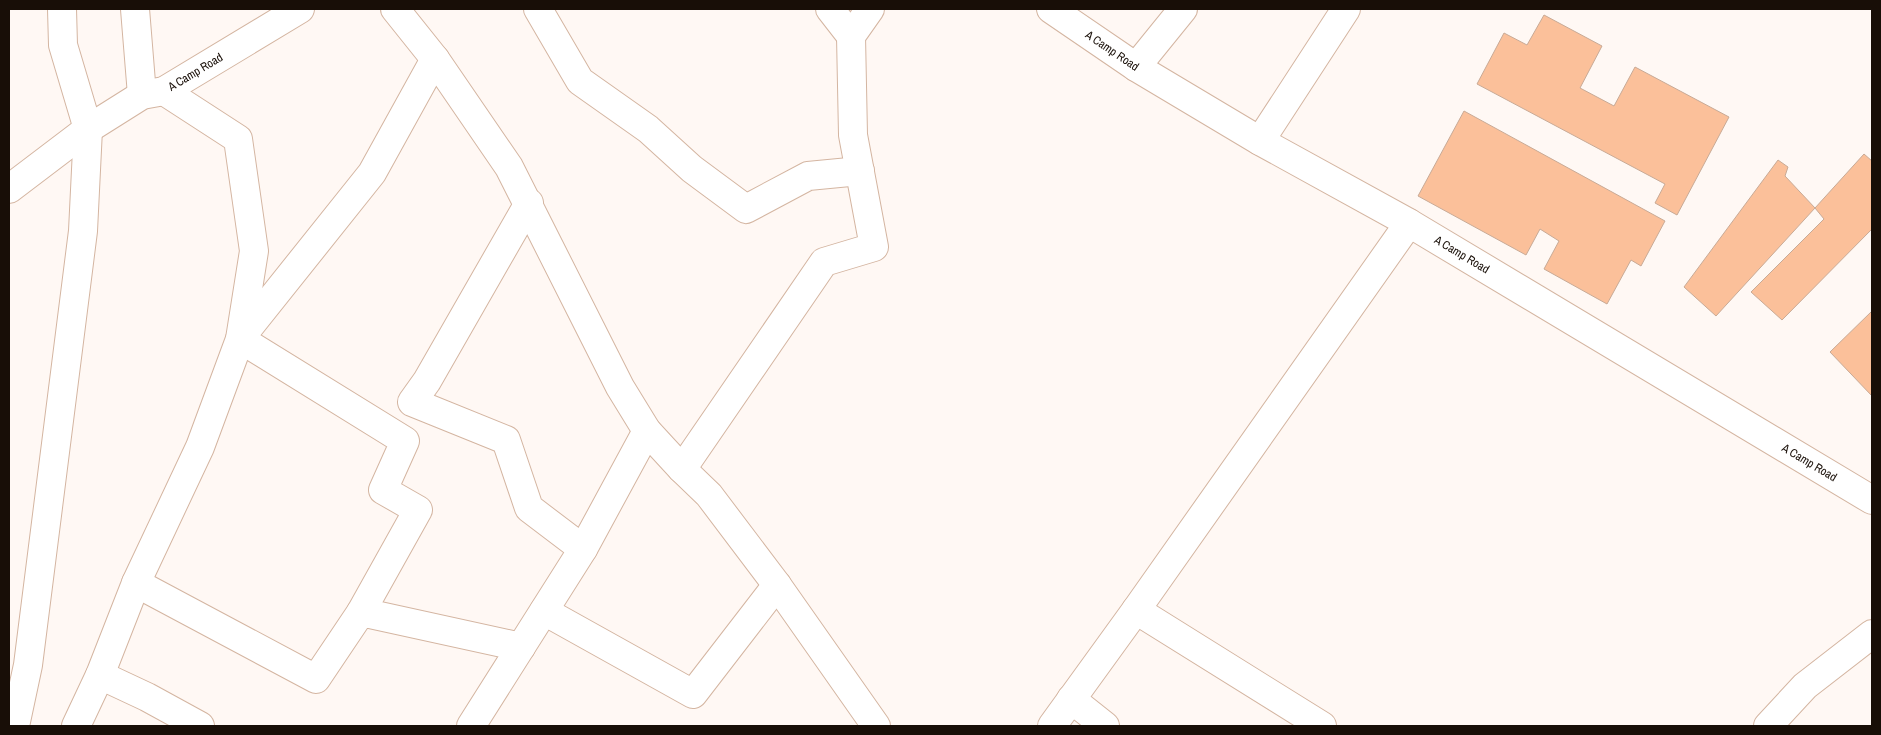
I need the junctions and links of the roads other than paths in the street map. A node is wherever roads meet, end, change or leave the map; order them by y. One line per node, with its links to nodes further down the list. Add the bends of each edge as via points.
1 (62, 9): 15 (street, via 63,45)
2 (135, 9): 14 (street)
3 (395, 9): 12 (street)
4 (538, 9): 17 (street, via 580,81 648,128 692,169 746,209 808,176)
5 (830, 9): 11 (street)
6 (870, 9): 11 (street)
7 (1051, 9): 13 (street, A Camp Road)
8 (1183, 9): 13 (street)
9 (1346, 9): 16 (street)
10 (289, 12): 14 (street, A Camp Road)
11 (851, 36): 17 (street, via 853,135)
12 (435, 59): 19 (street, via 509,167); 21 (street, via 372,173)
13 (1136, 67): 16 (street, A Camp Road)
14 (153, 93): 15 (street, A Camp Road); 21 (street, via 238,139 254,251)
15 (88, 129): 18 (street, A Camp Road); 36 (street, via 83,231 28,665)
16 (1260, 141): 20 (street, A Camp Road)
17 (860, 171): 23 (street, via 874,247 824,262)
18 (9, 189)
19 (529, 203): 22 (street, via 620,388); 25 (street, via 412,402 506,440 529,508)
20 (1409, 223): 24 (street, A Camp Road); 28 (street)
21 (240, 338): 26 (street, via 200,447); 30 (street, via 405,441 383,490 418,510)
22 (647, 431): 23 (street); 25 (street)
23 (682, 469): 27 (street, via 709,495)
24 (1872, 500)
25 (583, 549): 29 (street)
26 (136, 583): 30 (street, via 316,680); 33 (street)
27 (777, 584): 29 (street, via 693,694); 40 (street)
28 (1136, 610): 34 (street); 43 (street)
29 (544, 611): 32 (street)
30 (361, 612): 32 (street)
31 (1872, 634): 44 (street, via 1805,686)
32 (521, 647): 39 (street)
33 (100, 675): 37 (street); 38 (street)
34 (1072, 699): 41 (street); 42 (street)
35 (9, 720): 36 (street)
36 (13, 726)
37 (76, 726)
38 (200, 726)
39 (473, 726)
40 (876, 726)
41 (1052, 726)
42 (1105, 726)
43 (1322, 726)
44 (1768, 726)

